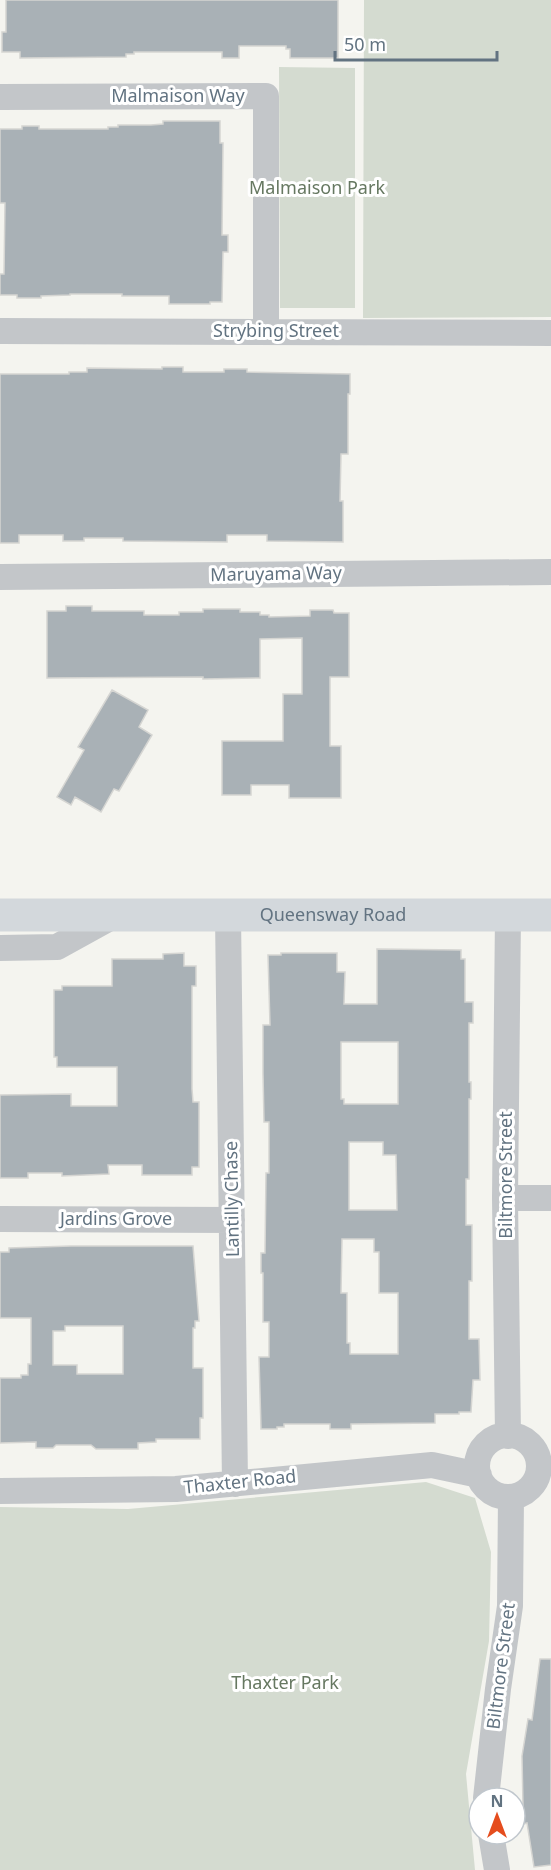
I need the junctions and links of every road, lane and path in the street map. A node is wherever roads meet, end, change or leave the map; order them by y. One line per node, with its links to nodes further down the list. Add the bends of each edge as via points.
1 (0, 97): 3 (street, Malmaison Way, via 266,96)
2 (0, 331): 3 (street, Strybing Street)
3 (266, 331): 4 (street, Strybing Street)
4 (551, 333)
5 (551, 572): 6 (street, Maruyama Way)
6 (0, 577)
7 (0, 915): 8 (street, Queensway Road)
8 (115, 915): 9 (street, Queensway Road); 12 (street, Queensway Road, via 57,947)
9 (228, 915): 10 (street, Queensway Road); 16 (street, Lantilly Chase)
10 (508, 915): 11 (street, Queensway Road); 13 (street, Biltmore Street)
11 (551, 915)
12 (0, 948)
13 (505, 1198): 14 (street); 17 (street, Biltmore Street)
14 (551, 1198)
15 (0, 1219): 16 (street, Jardins Grove)
16 (232, 1220): 20 (street, Lantilly Chase)
17 (508, 1436): 18 (street, via 527,1442); 19 (street, via 483,1448 477,1465)
18 (545, 1467): 22 (street, via 533,1484)
19 (479, 1475): 20 (street, Thaxter Road, via 432,1465); 22 (street, via 491,1492)
20 (235, 1484): 21 (street, Thaxter Road, via 177,1489)
21 (0, 1491)
22 (511, 1497): 23 (street, Biltmore Street, via 510,1606)
23 (487, 1786)
24 (493, 1846): 25 (street)
25 (497, 1870)

